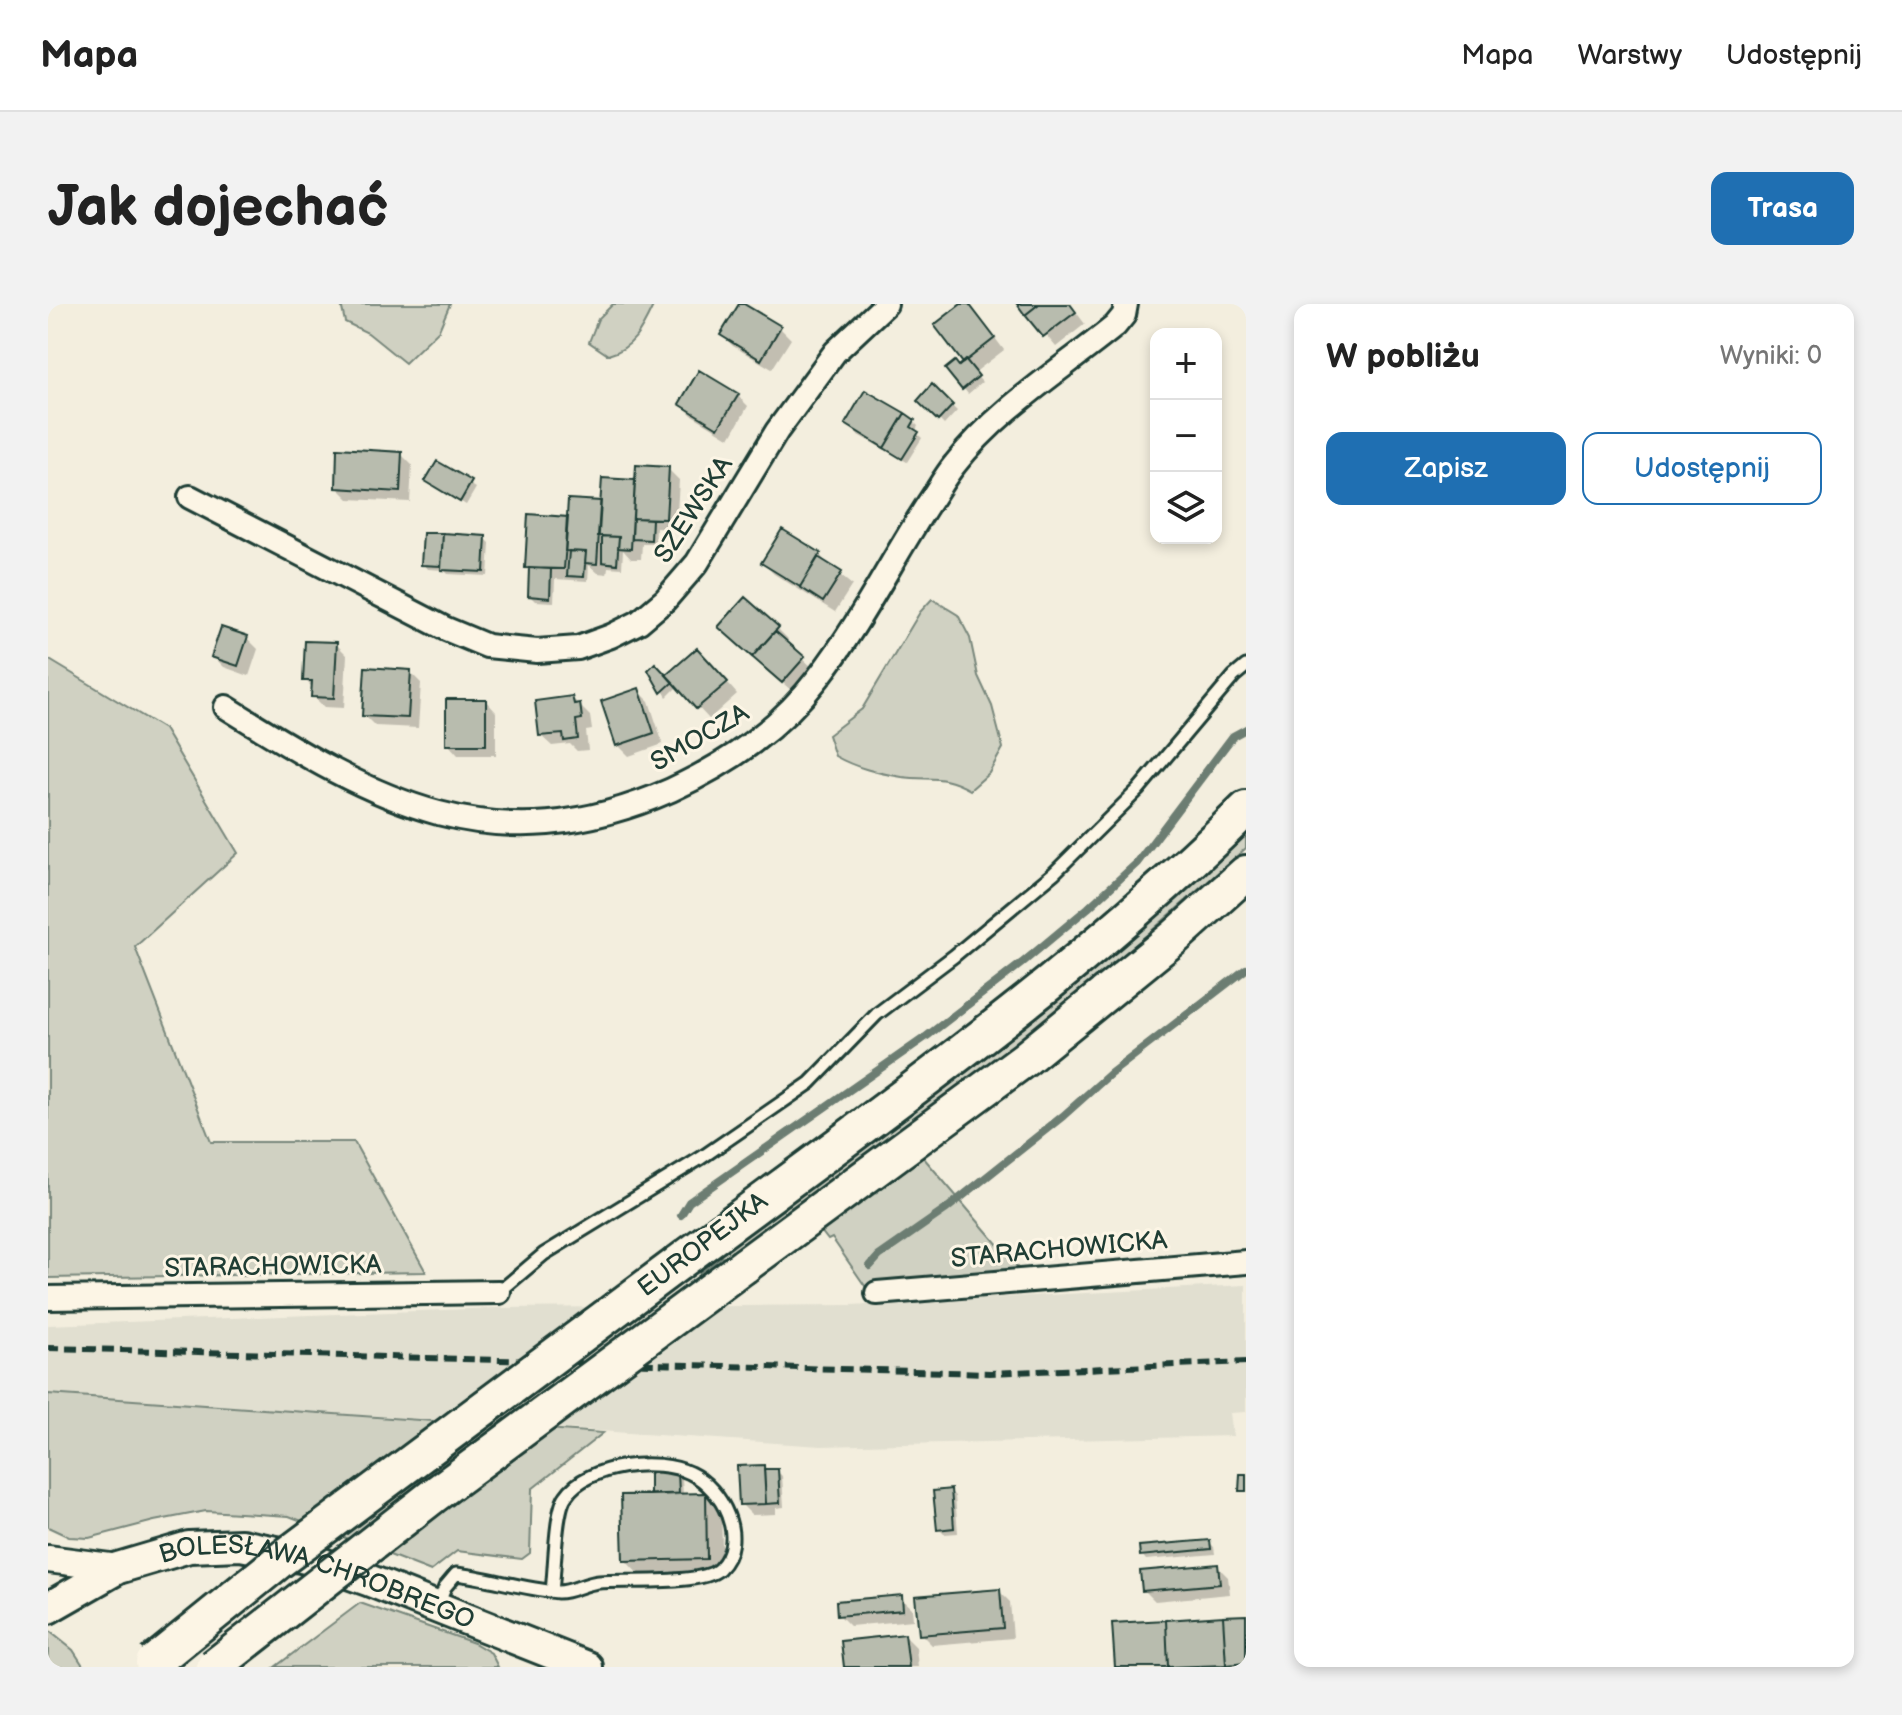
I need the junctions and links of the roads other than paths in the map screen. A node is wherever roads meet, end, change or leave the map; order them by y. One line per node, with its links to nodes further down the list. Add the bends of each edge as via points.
1 (886, 304): 3 (street, SZEWSKA, via 835,352 777,431 697,563 665,600 639,622 578,648 487,646)
2 (1126, 304): 5 (street, SMOCZA, via 1115,326 954,464 841,646 795,706 746,750 695,779 639,804 585,819 523,826 449,817 384,796)
3 (190, 497)
4 (1246, 666): 9 (lane, via 1138,790 1054,873 877,1014 810,1083 701,1158 544,1254)
5 (226, 707)
6 (1246, 809): 18 (main road, EUROPEJKA, bridge, via 1114,930 999,1024 279,1561)
7 (1246, 873): 19 (main road, EUROPEJKA, bridge, via 1025,1059 433,1496)
8 (1246, 1262): 10 (street, STARACHOWICKA)
9 (499, 1292): 11 (street, STARACHOWICKA)
10 (877, 1293)
11 (48, 1298)
12 (48, 1559): 13 (street)
13 (118, 1568): 15 (main road, BOLESŁAWA CHROBREGO); 16 (main road, BOLESŁAWA CHROBREGO, via 189,1547 241,1545 306,1558)
14 (552, 1591): 14 (lane, via 595,1582 699,1578 718,1570 732,1545 731,1518 691,1473 659,1464 603,1470 566,1494 559,1509); 16 (lane, via 456,1574)
15 (48, 1608)
16 (436, 1608): 17 (main road, BOLESŁAWA CHROBREGO)
17 (491, 1630): 20 (main road); 21 (main road, BOLESŁAWA CHROBREGO)
18 (151, 1665)
19 (214, 1667)
20 (518, 1667)
21 (587, 1667)

